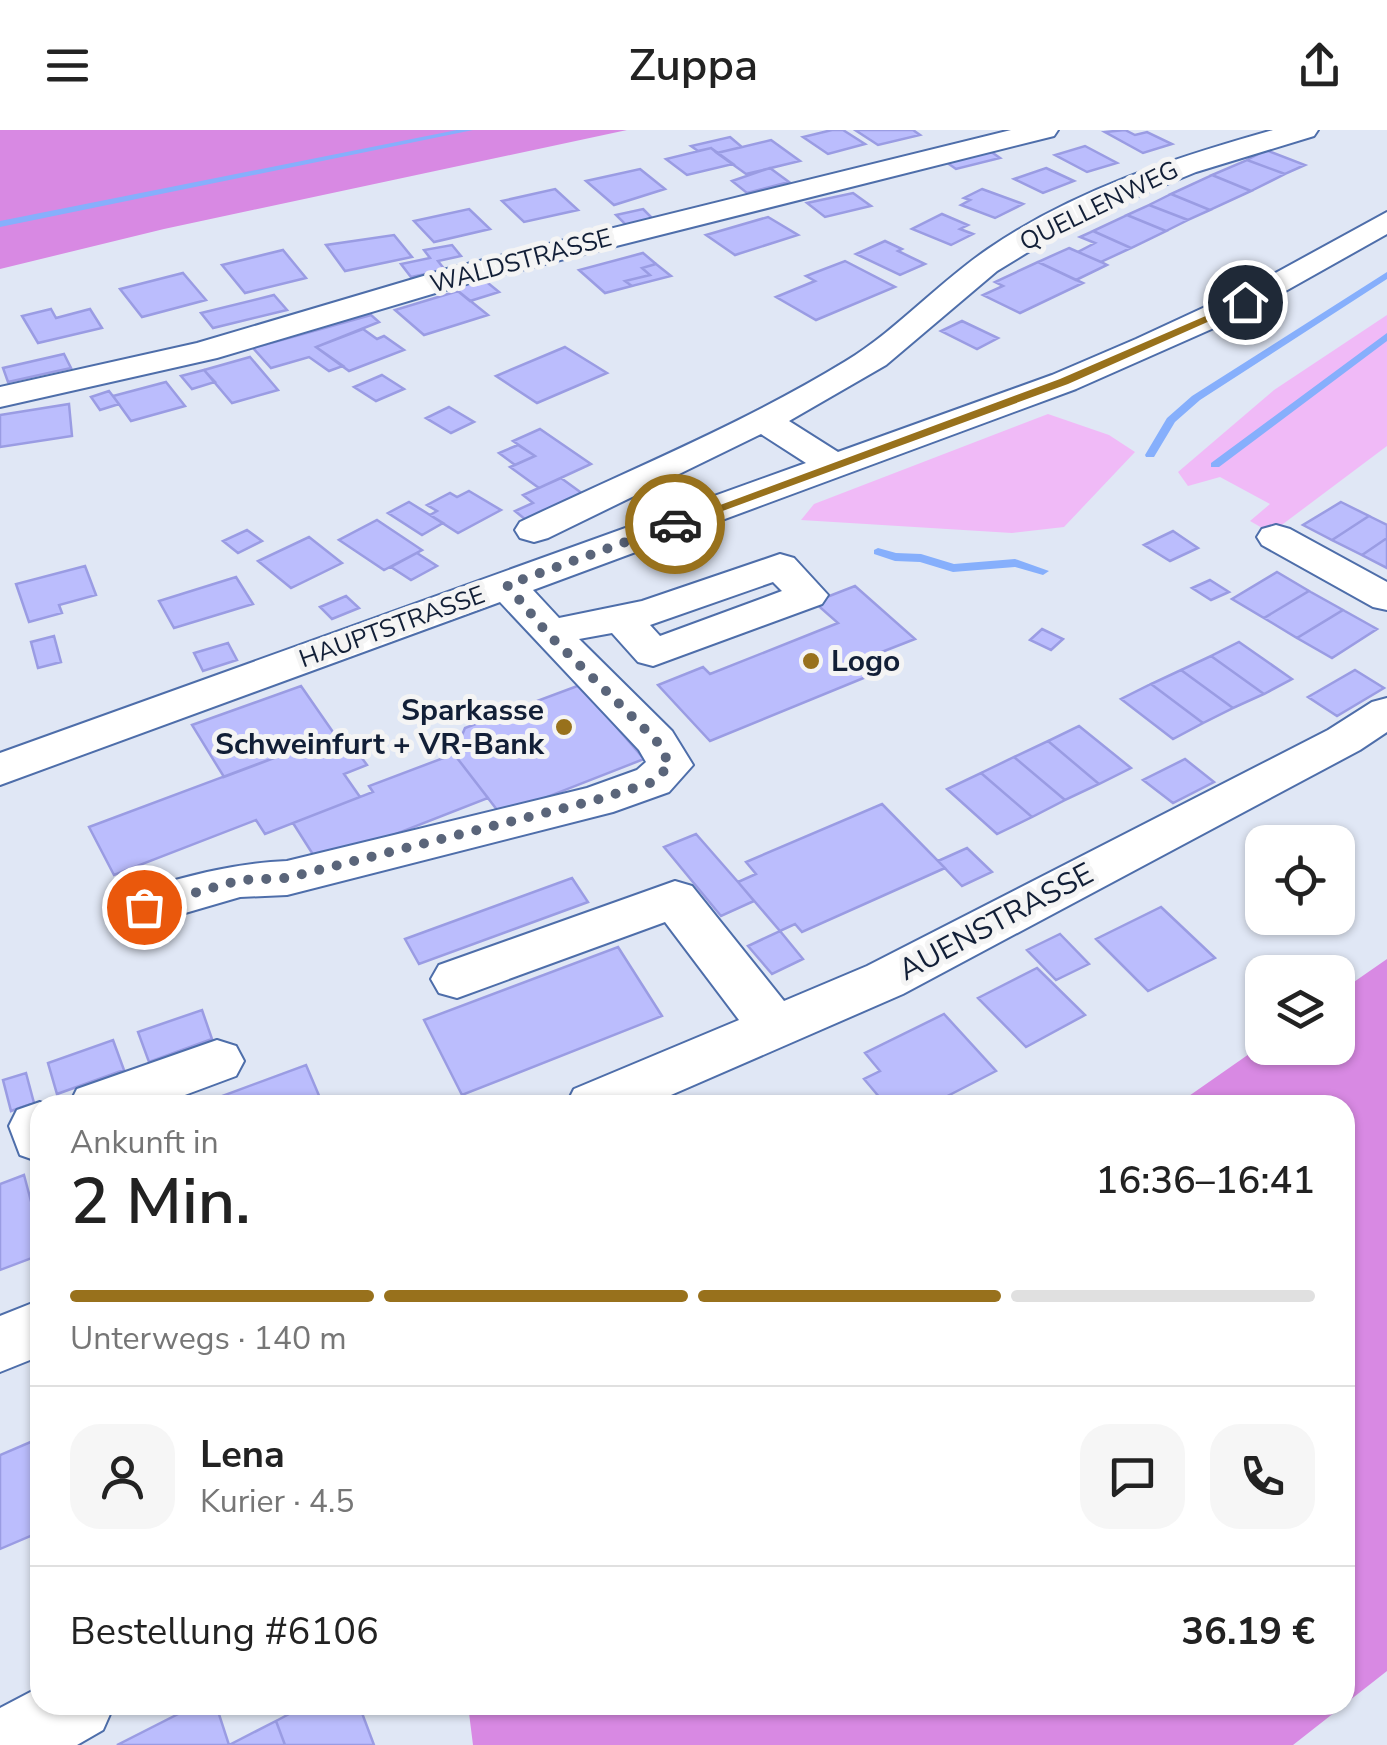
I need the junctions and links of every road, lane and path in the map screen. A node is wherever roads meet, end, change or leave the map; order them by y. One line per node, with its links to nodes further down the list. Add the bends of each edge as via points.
1 (1044, 130): 4 (street, WALDSTRASSE, via 476,272 205,351)
2 (1304, 130): 5 (street, QUELLENWEG, via 1211,155 1054,222 1000,255 889,347)
3 (1387, 221): 6 (street, HAUPTSTRASSE, via 1209,320)
4 (0, 397)
5 (763, 420): 6 (street); 7 (street, QUELLENWEG)
6 (836, 466): 9 (street, HAUPTSTRASSE)
7 (534, 530)
8 (1276, 537): 10 (street)
9 (507, 585): 12 (street); 14 (street, HAUPTSTRASSE)
10 (1387, 598)
11 (621, 618): 12 (street)
12 (548, 634): 15 (street, via 656,740 670,765 666,772 577,806)
13 (1387, 712): 17 (street, AUENSTRASSE, via 885,980)
14 (0, 770)
15 (144, 907)
16 (457, 979): 17 (street, via 674,899)
17 (774, 1027): 20 (street, AUENSTRASSE)
18 (217, 1062): 19 (street)
19 (124, 1095)
20 (615, 1095)
21 (30, 1332): 22 (street)
22 (0, 1344)
23 (60, 1715): 24 (street)
24 (5, 1745)

